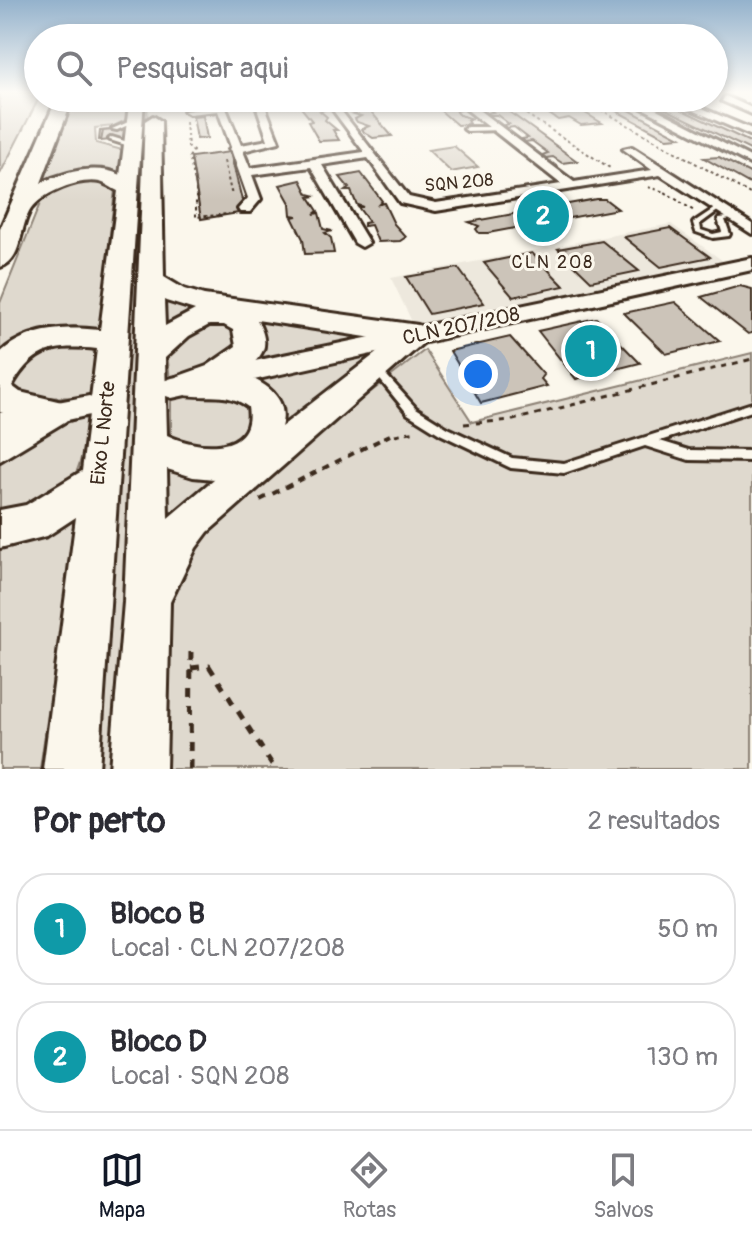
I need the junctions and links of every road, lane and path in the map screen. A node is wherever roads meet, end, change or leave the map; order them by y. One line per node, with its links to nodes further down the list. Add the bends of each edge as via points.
1 (35, 128): 26 (highway)
2 (53, 128): 25 (highway)
3 (140, 128): 22 (main road, Eixo L Norte)
4 (143, 128): 34 (main road, Eixo L Norte)
5 (188, 128): 27 (path, via 196,217)
6 (216, 128): 23 (path, via 231,192)
7 (228, 128): 14 (street)
8 (269, 128): 14 (street, via 274,142)
9 (350, 128): 16 (street, SQN 208)
10 (633, 128): 24 (path)
11 (686, 128): 18 (street)
12 (467, 129): 13 (lane)
13 (498, 129): 21 (street)
14 (234, 149): 20 (street)
15 (628, 149): 19 (street)
16 (369, 155): 17 (street); 21 (street, SQN 208, via 405,200 419,206)
17 (314, 162): 20 (street); 31 (street)
18 (752, 162)
19 (665, 171): 21 (street, SQN 208); 28 (street)
20 (243, 173): 23 (street)
21 (573, 187)
22 (128, 189): 25 (highway, via 109,177 82,176 47,187); 36 (main road, Eixo L Norte)
23 (251, 189): 27 (street, via 255,201)
24 (752, 195)
25 (22, 205): 32 (highway)
26 (0, 206)
27 (245, 209)
28 (729, 213): 28 (lane, via 696,223 698,231 726,234 720,221); 29 (street); 30 (street)
29 (752, 222)
30 (752, 230)
31 (362, 243)
32 (0, 259)
33 (752, 264): 35 (street, CLN 207/208)
34 (153, 281): 35 (main road, via 202,303); 37 (main road, Eixo L Norte)
35 (418, 335): 38 (main road); 40 (street, CLN 207/208)
36 (112, 342): 39 (main road, via 84,336 52,338 16,357); 50 (main road, Eixo L Norte)
37 (148, 358): 40 (main road, via 188,321 220,316 245,324 252,341 242,360); 46 (main road, Eixo L Norte)
38 (376, 369): 47 (lane, via 412,411 511,463 564,468); 52 (main road, via 194,519 161,569)
39 (0, 379)
40 (179, 386): 46 (main road, via 247,388 266,406 261,438 240,456 221,463 170,455)
41 (0, 394): 44 (main road, via 11,403)
42 (89, 406): 44 (street)
43 (752, 407): 47 (lane)
44 (54, 412): 45 (street); 48 (main road)
45 (0, 424)
46 (147, 442): 52 (main road, Eixo L Norte)
47 (644, 442): 49 (lane, via 689,455)
48 (0, 446)
49 (752, 456)
50 (99, 480): 51 (main road, via 33,523); 55 (main road, Eixo L Norte)
51 (0, 529)
52 (147, 602): 56 (main road, Eixo L Norte)
53 (191, 646): 54 (path)
54 (191, 668): 57 (path); 58 (path, via 209,666)
55 (71, 769)
56 (138, 769)
57 (190, 769)
58 (275, 769)

